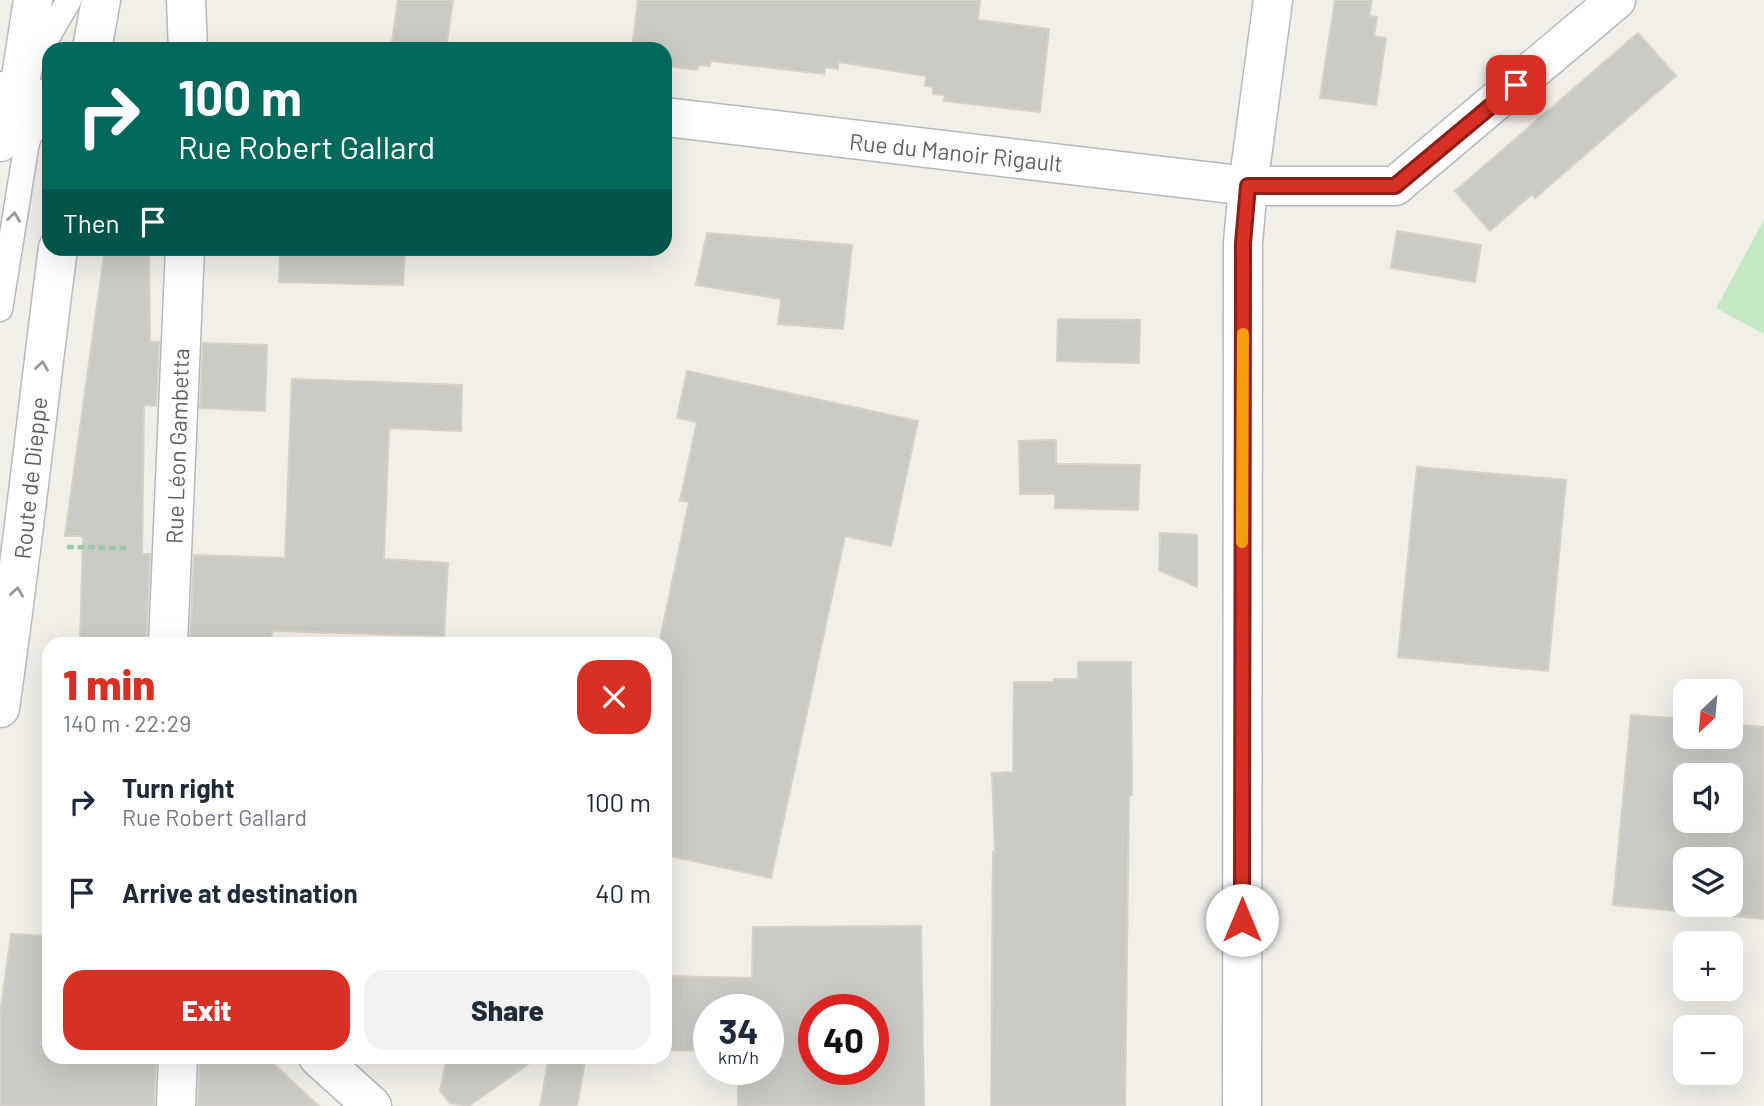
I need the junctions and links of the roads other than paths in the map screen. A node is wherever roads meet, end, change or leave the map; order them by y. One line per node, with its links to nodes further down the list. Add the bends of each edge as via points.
1 (33, 0): 12 (street)
2 (69, 0): 7 (lane)
3 (99, 0): 8 (lane); 9 (street)
4 (186, 0): 10 (street)
5 (1273, 0): 15 (street)
6 (1616, 0): 15 (street, Rue du Manoir Rigault, via 1395,186)
7 (52, 42)
8 (78, 42)
9 (93, 42)
10 (188, 42)
11 (42, 65): 12 (lane)
12 (30, 94): 14 (street, via 4,120); 18 (lane, one-way to 12, via 27,142)
13 (672, 118): 15 (street, Rue du Manoir Rigault)
14 (0, 142)
15 (1248, 186): 25 (street, via 1243,243)
16 (57, 256): 20 (street, Route de Dieppe, one-way to 16, via 24,546 32,442)
17 (185, 256): 19 (street, Rue Léon Gambetta)
18 (0, 309)
19 (168, 637)
20 (0, 708)
21 (178, 1064): 23 (street)
22 (326, 1064): 24 (street)
23 (176, 1106)
24 (372, 1106)
25 (1242, 1106)

